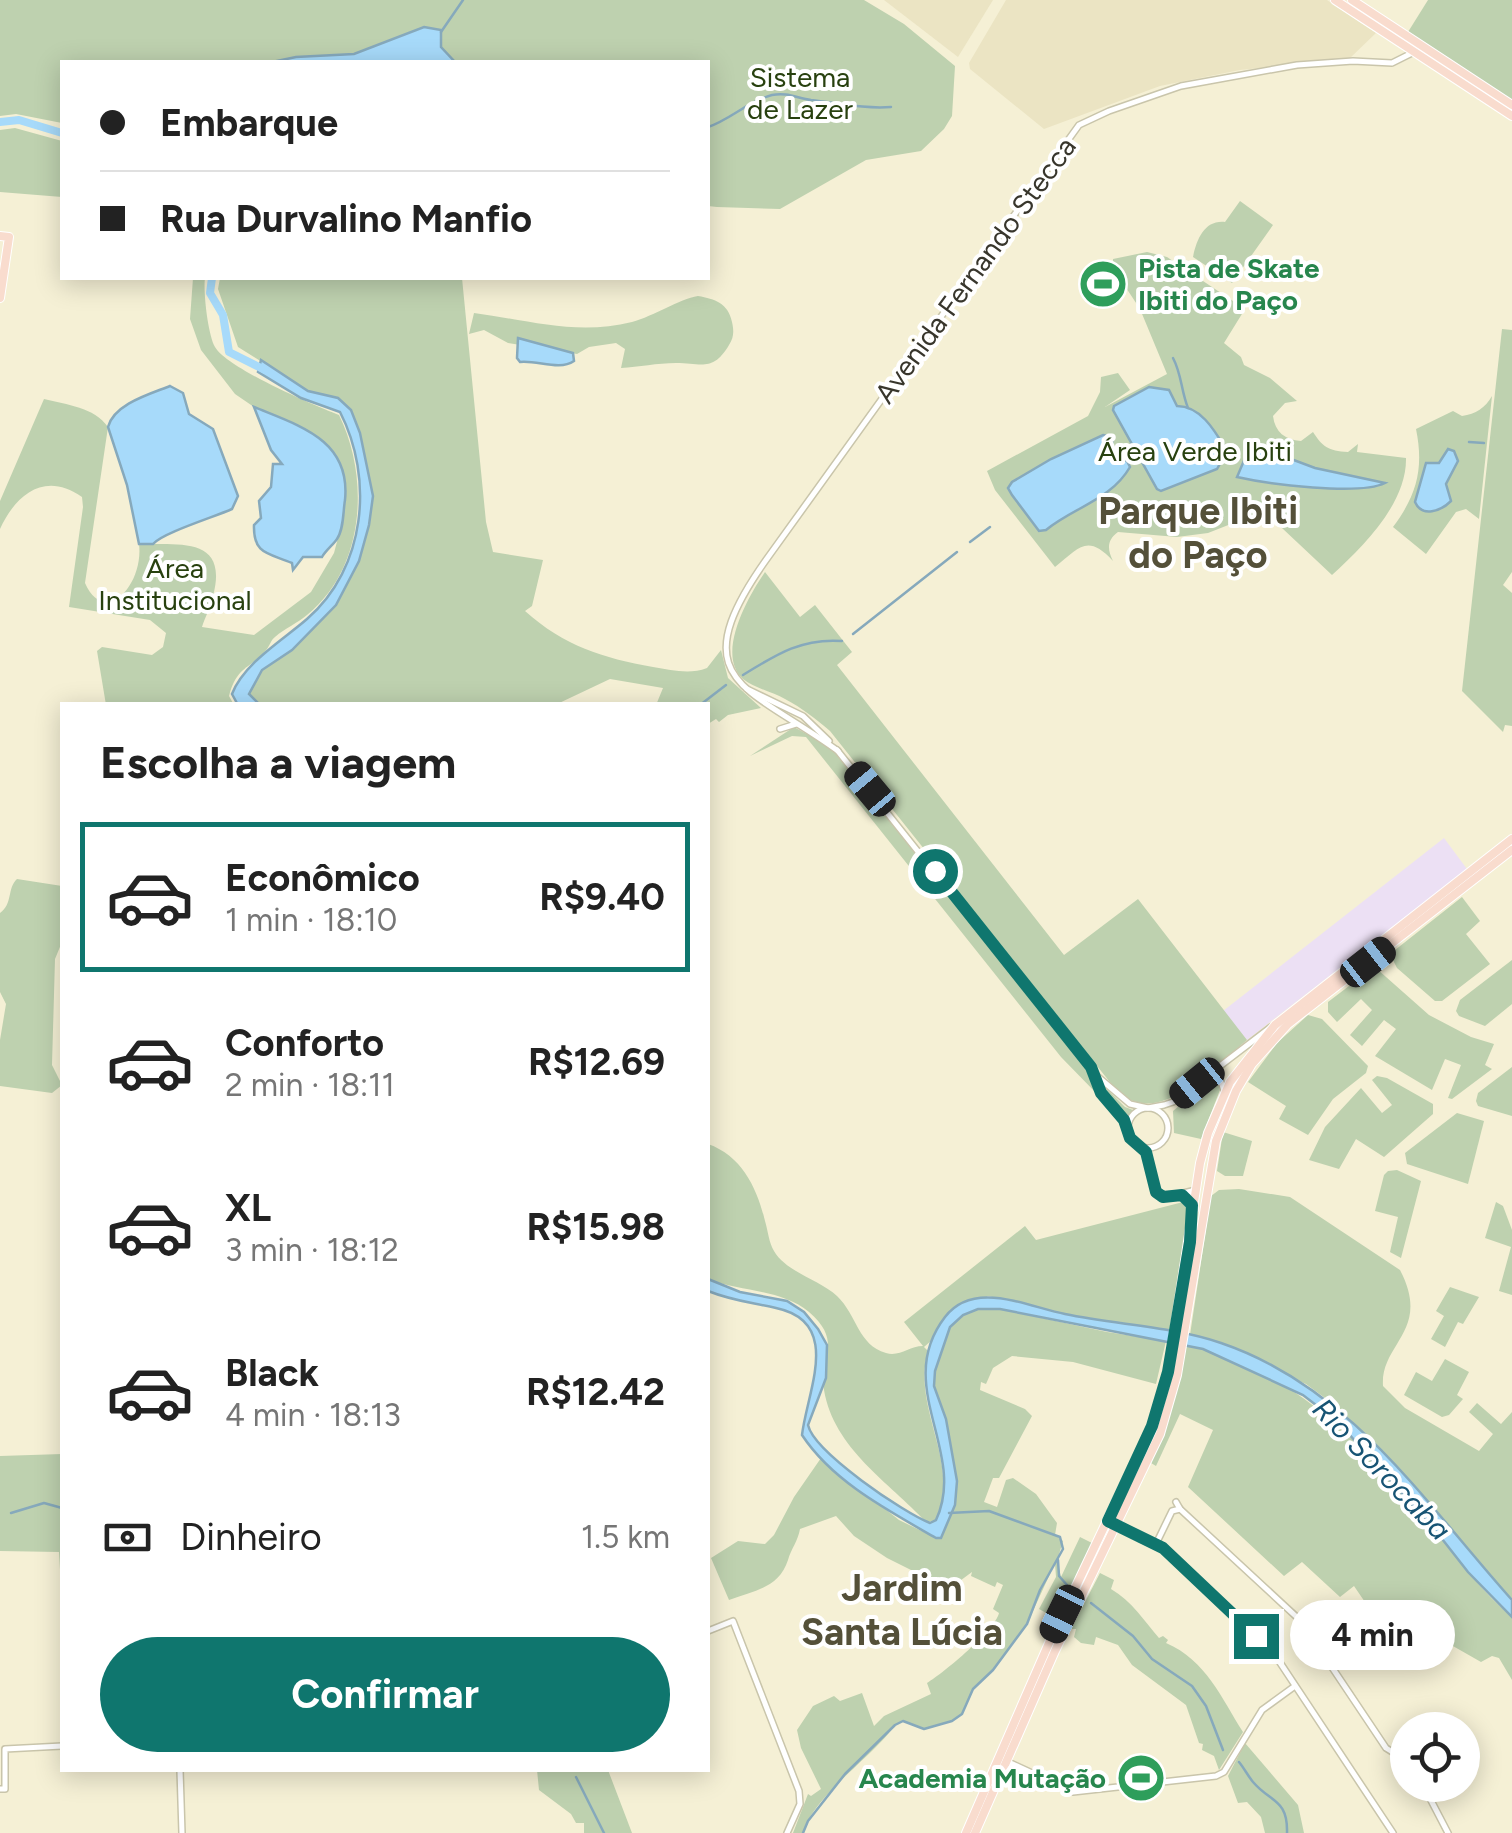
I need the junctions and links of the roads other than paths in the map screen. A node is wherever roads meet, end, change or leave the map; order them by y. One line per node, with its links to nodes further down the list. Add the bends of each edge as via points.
1 (1335, 0): 3 (main road)
2 (1352, 0): 6 (main road)
3 (1396, 41): 4 (main road); 5 (street)
4 (1414, 52): 5 (street, Avenida Fernando Stecca); 7 (main road)
5 (1392, 63): 10 (street, Avenida Fernando Stecca, via 1242,73 1181,86 1079,125 748,586 727,664)
6 (1512, 105)
7 (1512, 116)
8 (4, 236): 9 (main road)
9 (0, 298)
10 (744, 688): 11 (street, via 762,706); 13 (street, via 802,716)
11 (800, 724): 12 (street); 13 (street)
12 (780, 729)
13 (838, 751): 17 (street)
14 (1512, 839): 16 (main road)
15 (1512, 850): 23 (main road, via 1272,1040 1224,1117)
16 (1275, 1025): 18 (main road); 19 (street, via 1173,1102)
17 (1096, 1076): 19 (street, via 1122,1100); 21 (street)
18 (1223, 1097): 20 (street, via 1223,1081 1210,1077 1170,1109); 24 (main road)
19 (1148, 1108): 20 (street); 21 (street, via 1132,1116)
20 (1166, 1120): 22 (street, via 1162,1142)
21 (1128, 1130): 22 (street)
22 (1141, 1147): 25 (street, via 1157,1194)
23 (1207, 1186): 24 (main road); 27 (main road)
24 (1196, 1190): 25 (street); 26 (main road)
25 (1182, 1195): 26 (main road)
26 (1194, 1209): 27 (main road)
27 (1185, 1304): 28 (main road, via 1177,1375)
28 (1158, 1424): 31 (main road); 32 (main road)
29 (1176, 1502): 30 (street)
30 (1176, 1510): 33 (street); 38 (street, via 1301,1621)
31 (1108, 1521): 32 (street); 35 (main road)
32 (1118, 1526): 33 (street); 35 (main road)
33 (1156, 1544): 36 (street, via 1273,1652)
34 (710, 1630): 45 (street, via 733,1620 800,1791)
35 (1054, 1644): 39 (main road); 43 (main road)
36 (1295, 1686): 39 (street, via 1262,1710 1216,1776 1073,1792); 46 (street)
37 (60, 1746): 41 (street, via 4,1748)
38 (1390, 1750)
39 (1006, 1760): 43 (main road)
40 (180, 1772): 44 (street)
41 (2, 1788)
42 (1432, 1802): 47 (street)
43 (968, 1832)
44 (182, 1833)
45 (788, 1833)
46 (1393, 1833)
47 (1448, 1833)

